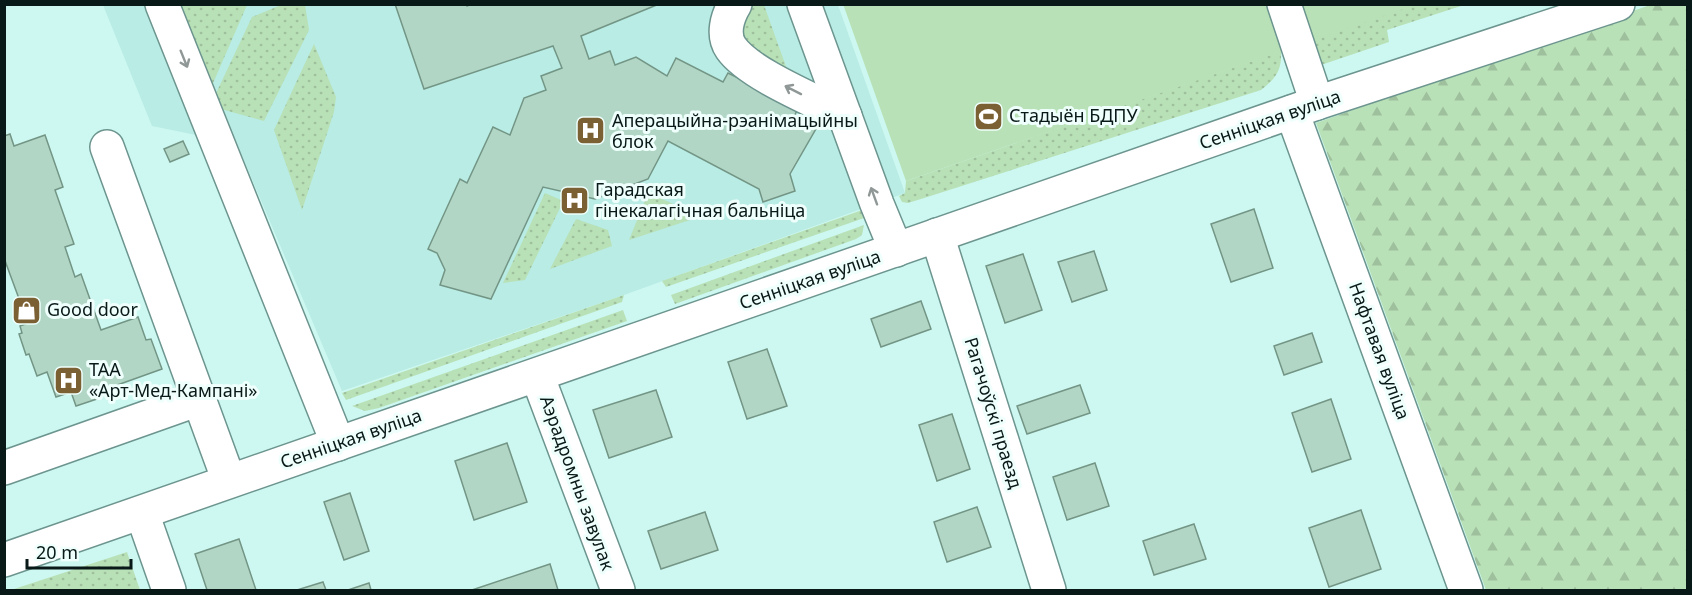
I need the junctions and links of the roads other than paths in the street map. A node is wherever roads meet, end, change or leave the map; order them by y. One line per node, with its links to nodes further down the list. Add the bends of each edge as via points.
1 (162, 4): 13 (street, one-way to 13)
2 (735, 4): 7 (street, one-way to 2, via 750,67 730,47 727,20)
3 (804, 4): 7 (street)
4 (1618, 4): 6 (street, Сенніцкая вуліца)
5 (1278, 8): 6 (street, Нафтавая вуліца)
6 (1304, 108): 9 (street, Сенніцкая вуліца); 21 (street, Нафтавая вуліца)
7 (845, 116): 10 (street, one-way to 7)
8 (107, 147): 12 (street)
9 (937, 235): 10 (street, Сенніцкая вуліца); 20 (street, Рагачоўскі праезд)
10 (896, 250): 11 (street, Сенніцкая вуліца)
11 (537, 375): 13 (street, Сенніцкая вуліца); 19 (street, Аэрадромны завулак)
12 (199, 399): 14 (street); 15 (street)
13 (338, 444): 15 (street, Сенніцкая вуліца)
14 (4, 468)
15 (229, 482): 16 (street, Сенніцкая вуліца)
16 (142, 513): 17 (street, Сенніцкая вуліца); 18 (street)
17 (4, 560)
18 (169, 591)
19 (618, 591)
20 (1049, 591)
21 (1466, 591)

